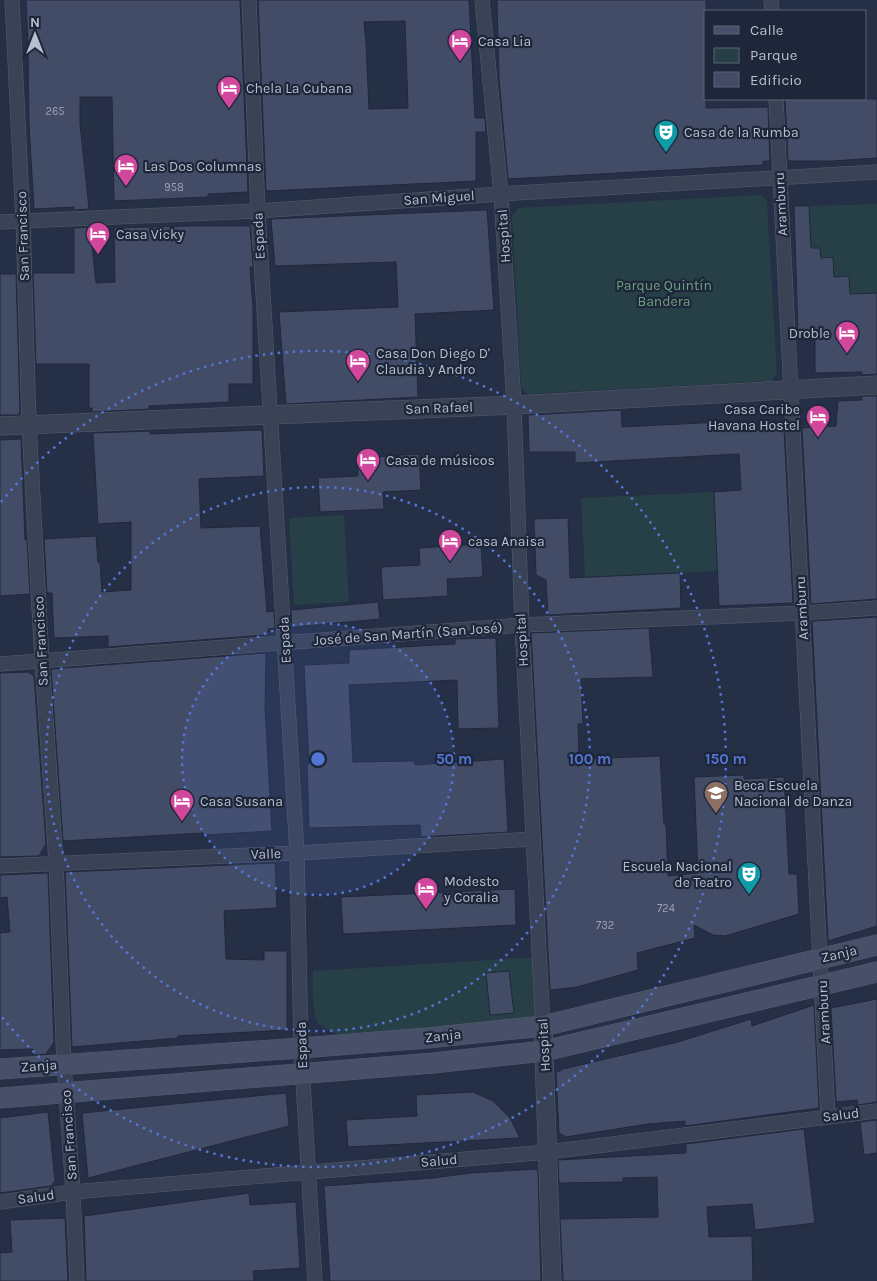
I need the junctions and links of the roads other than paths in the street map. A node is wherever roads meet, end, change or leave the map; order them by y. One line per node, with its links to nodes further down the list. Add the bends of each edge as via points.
1 (12, 0): 9 (street, San Francisco)
2 (249, 0): 8 (street, Espada)
3 (482, 0): 7 (street, Hospital)
4 (776, 100): 6 (street, Aramburu)
5 (877, 172): 6 (street, San Miguel)
6 (780, 178): 7 (street, San Miguel); 12 (street, Aramburu)
7 (501, 194): 8 (street, San Miguel); 13 (street, Hospital)
8 (258, 211): 9 (street, San Miguel); 14 (street, Espada)
9 (23, 221): 10 (street, San Miguel); 15 (street, San Francisco)
10 (0, 222)
11 (877, 385): 12 (street, San Rafael)
12 (791, 390): 13 (street, San Rafael); 18 (street, Aramburu)
13 (514, 405): 14 (street, San Rafael); 19 (street, Hospital)
14 (270, 414): 15 (street, San Rafael); 20 (street, Espada)
15 (29, 424): 16 (street, San Rafael); 21 (street, San Francisco)
16 (0, 426)
17 (877, 608): 18 (street, José de San Martín (San José))
18 (802, 613): 19 (street, José de San Martín (San José)); 28 (street, Aramburu)
19 (522, 625): 20 (street, José de San Martín (San José)); 23 (street, Hospital)
20 (285, 643): 21 (street, José de San Martín (San José)); 24 (street, Espada)
21 (42, 662): 22 (street, José de San Martín (San José)); 25 (street, San Francisco)
22 (0, 664)
23 (532, 839): 24 (street, Valle); 31 (street, Hospital)
24 (297, 853): 25 (street, Valle); 32 (street, Espada)
25 (56, 862): 26 (street, Valle); 34 (street, San Francisco)
26 (0, 866)
27 (877, 945): 28 (main road, Zanja)
28 (821, 958): 30 (street, Aramburu); 31 (main road, Zanja)
29 (877, 972): 30 (main road, Zanja)
30 (822, 984): 33 (main road, Zanja); 40 (street, Aramburu)
31 (543, 1026): 32 (main road, Zanja); 33 (street, Hospital)
32 (301, 1048): 34 (main road, Zanja); 36 (street, Espada)
33 (544, 1051): 36 (main road, Zanja); 41 (street, Hospital)
34 (64, 1064): 35 (main road, Zanja); 37 (street, San Francisco)
35 (0, 1069)
36 (303, 1074): 37 (main road, Zanja); 42 (street, Espada)
37 (66, 1093): 38 (main road, Zanja); 43 (street, San Francisco)
38 (0, 1098)
39 (877, 1111): 40 (street, Salud)
40 (828, 1117): 41 (street, Salud)
41 (548, 1152): 42 (street, Salud); 47 (street, Hospital)
42 (308, 1173): 43 (street, Salud); 46 (street, Espada)
43 (73, 1192): 44 (street, Salud); 45 (street, San Francisco)
44 (0, 1202)
45 (77, 1281)
46 (315, 1281)
47 (552, 1281)

